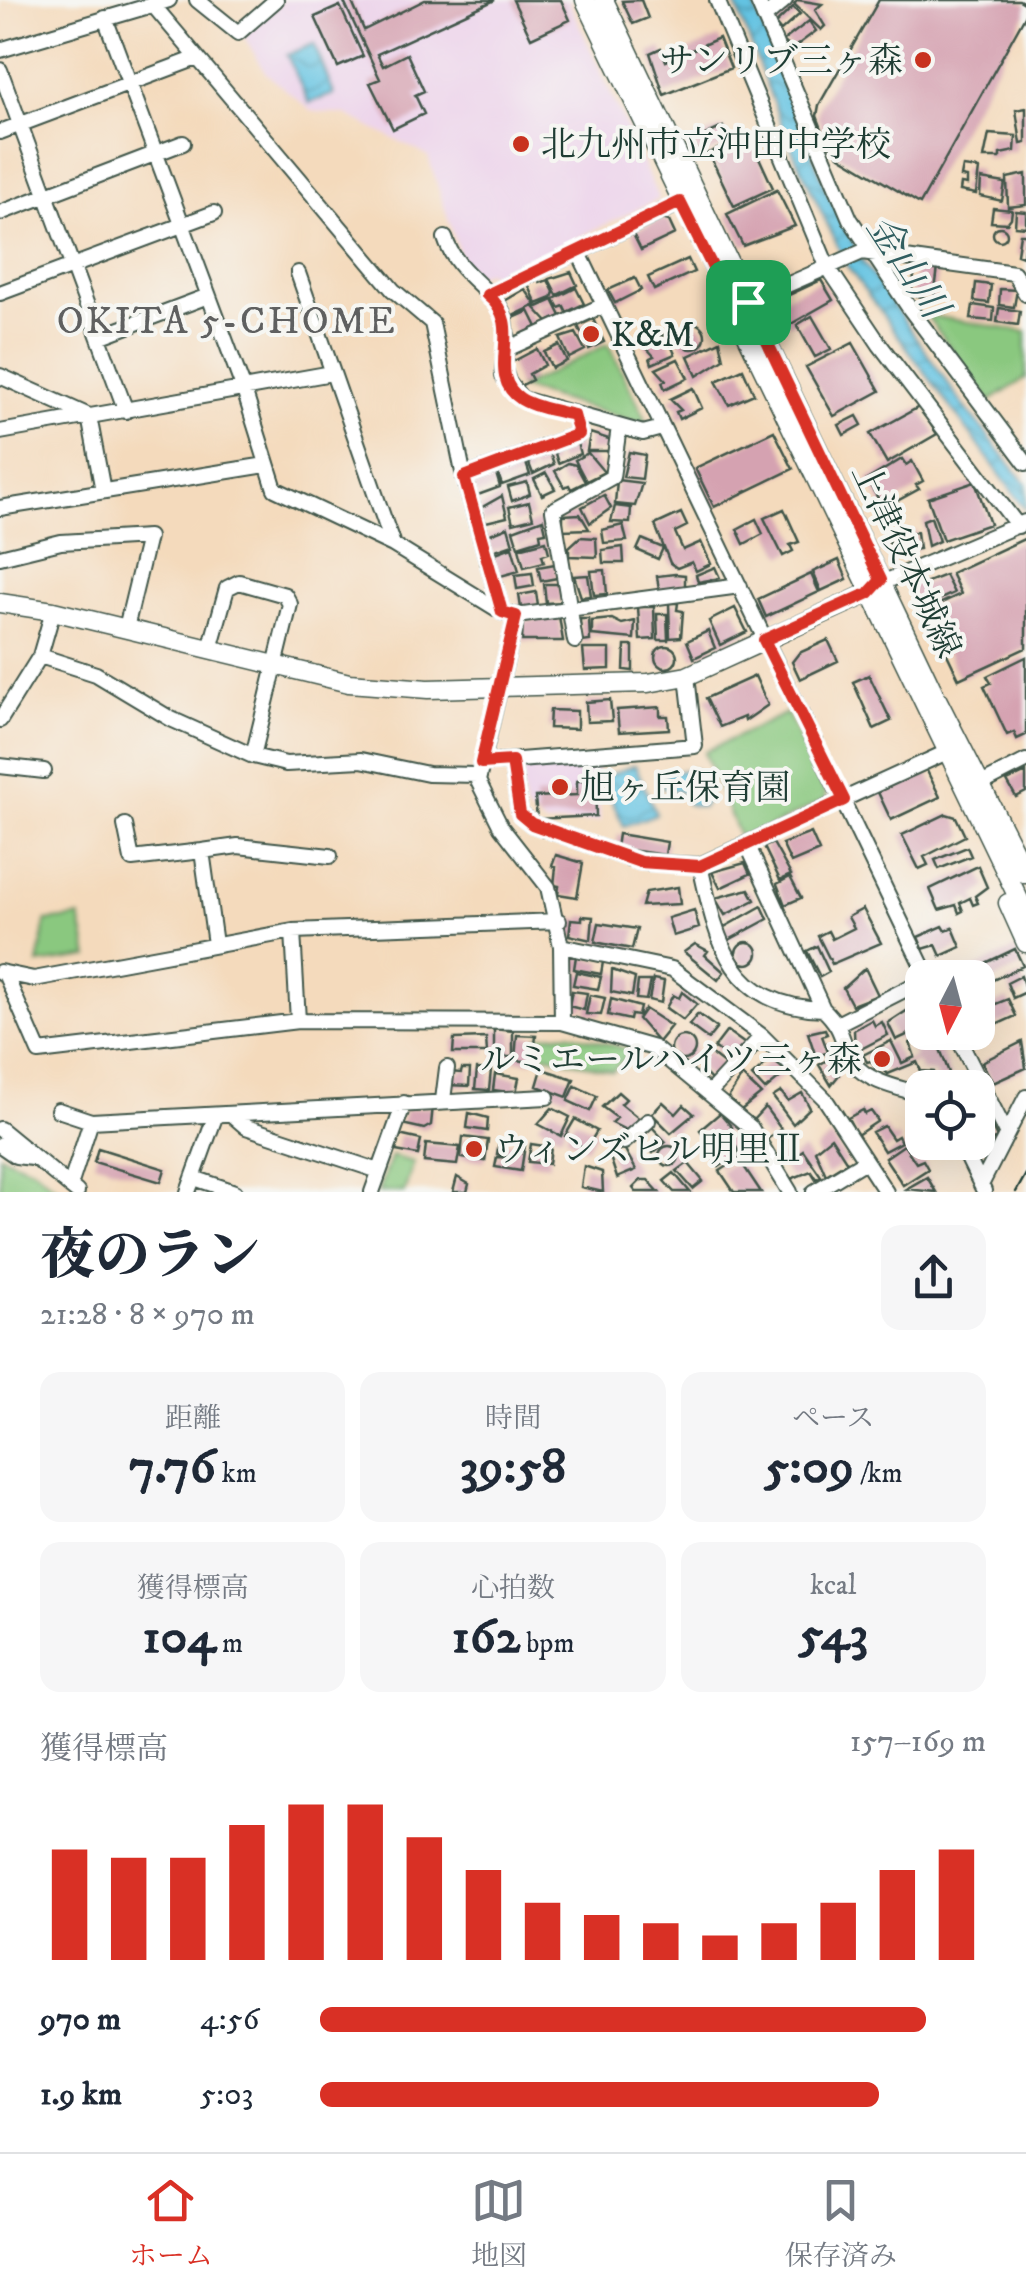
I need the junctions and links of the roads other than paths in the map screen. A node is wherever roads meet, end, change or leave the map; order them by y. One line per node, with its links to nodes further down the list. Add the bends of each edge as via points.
1 (170, 0): 9 (street)
2 (196, 0): 3 (street, via 238,33)
3 (276, 0)
4 (585, 0): 21 (street, 上津役本城線)
5 (604, 0): 36 (street, 上津役本城線)
6 (716, 0): 28 (street)
7 (758, 0): 11 (street)
8 (785, 0): 11 (street)
9 (152, 5): 10 (street); 13 (street)
10 (105, 18): 12 (street); 15 (street)
11 (764, 18): 26 (street)
12 (0, 50)
13 (197, 58): 15 (street); 50 (street, via 393,290 432,324)
14 (0, 70): 16 (street)
15 (130, 81): 16 (street); 19 (street)
16 (20, 124): 17 (street); 20 (street)
17 (0, 132)
18 (183, 143): 19 (street)
19 (156, 156): 20 (street); 24 (street)
20 (46, 196): 22 (street); 29 (street)
21 (680, 202): 27 (street); 36 (street, 上津役本城線)
22 (0, 213)
23 (214, 213): 24 (street)
24 (182, 224): 29 (street); 34 (street)
25 (445, 238): 33 (street, via 458,268)
26 (867, 252): 28 (street); 32 (street, via 1014,273); 48 (street)
27 (579, 253): 33 (street); 35 (street)
28 (833, 263): 36 (street); 53 (street, via 880,345)
29 (72, 266): 31 (street); 37 (street)
30 (298, 272): 39 (street)
31 (0, 293)
32 (1026, 294)
33 (487, 295): 38 (street, via 501,306)
34 (208, 296): 37 (street); 41 (street)
35 (604, 305): 38 (street); 46 (street)
36 (740, 305): 57 (street, 上津役本城線)
37 (99, 338): 42 (street)
38 (507, 348): 43 (street, via 503,376 510,388 522,399)
39 (332, 373): 41 (street); 54 (street)
40 (0, 376): 44 (street)
41 (244, 390): 42 (street); 49 (street)
42 (126, 410): 44 (street)
43 (574, 415): 45 (street); 50 (street, via 579,434)
44 (89, 416): 47 (street); 51 (street)
45 (619, 428): 46 (street, via 643,434); 59 (street, via 612,477 554,510)
46 (662, 428): 56 (street)
47 (0, 432)
48 (1026, 463)
49 (266, 465): 51 (street); 54 (street, via 274,489)
50 (464, 477): 61 (street)
51 (102, 491): 52 (street)
52 (0, 508)
53 (1023, 526): 57 (street)
54 (393, 545): 61 (street)
55 (0, 557): 62 (street, via 61,542 148,537)
56 (740, 586): 59 (street); 63 (street)
57 (875, 587): 63 (street); 71 (street, 上津役本城線); 78 (street, 上津役本城線)
58 (0, 604): 60 (street)
59 (572, 606): 61 (street); 64 (street)
60 (53, 611): 62 (street); 66 (street)
61 (509, 614): 69 (street)
62 (126, 628): 65 (street)
63 (764, 640): 68 (street); 79 (street)
64 (574, 641)
65 (210, 649): 67 (street); 67 (street, via 227,588 238,582 285,595 290,604)
66 (40, 656): 70 (street); 72 (street, via 96,674 170,719)
67 (278, 668): 69 (street, via 391,688); 72 (street)
68 (687, 676): 69 (street, via 648,684); 73 (street, via 695,746)
69 (501, 686): 76 (street)
70 (0, 720)
71 (948, 752): 79 (street); 87 (street, 上津役本城線)
72 (253, 756): 76 (street, via 286,764 361,760 428,774)
73 (512, 761): 76 (street); 86 (street, via 520,814 532,824 640,862)
74 (1026, 761): 78 (street)
75 (0, 766): 77 (street)
76 (480, 769): 90 (street, via 500,827 548,887)
77 (44, 770)
78 (981, 784): 81 (street, 上津役本城線)
79 (844, 800): 82 (street); 95 (street)
80 (125, 825): 83 (street, via 132,859)
81 (1003, 827): 84 (street); 88 (street, 上津役本城線)
82 (748, 844): 86 (street); 98 (street)
83 (202, 851): 85 (street, via 238,846); 93 (street)
84 (1026, 855)
85 (330, 856)
86 (700, 866): 98 (street, via 734,972 776,1000)
87 (1003, 868): 89 (street, 上津役本城線); 92 (street, via 1006,899)
88 (1026, 874)
89 (1026, 914)
90 (559, 922): 91 (street); 94 (street)
91 (293, 931): 93 (street); 99 (street)
92 (1026, 943)
93 (215, 944): 96 (street, via 34,978)
94 (561, 946): 100 (street); 102 (street, via 672,969)
95 (916, 960)
96 (3, 973): 99 (street, via 39,1052)
97 (905, 989): 101 (street)
98 (824, 1009): 101 (street)
99 (298, 1022): 100 (street)
100 (562, 1022): 106 (street, via 654,1048)
101 (839, 1024): 105 (street, via 852,1062)
102 (762, 1036): 106 (street); 121 (street, via 824,1099)
103 (964, 1050): 117 (street)
104 (446, 1068): 109 (street)
105 (905, 1088)
106 (710, 1092): 129 (street, via 751,1128)
107 (547, 1097): 109 (street)
108 (1026, 1097): 117 (street)
109 (442, 1100): 110 (street)
110 (404, 1103): 112 (street); 123 (street)
111 (58, 1110): 115 (street)
112 (232, 1115): 113 (street); 123 (street, via 246,1127)
113 (215, 1117): 115 (street); 124 (street)
114 (648, 1120): 118 (street)
115 (91, 1121): 126 (street)
116 (0, 1129): 120 (street)
117 (1006, 1133): 125 (street)
118 (624, 1142)
119 (0, 1146): 120 (street)
120 (32, 1158): 126 (street)
121 (865, 1160): 130 (street); 131 (street)
122 (969, 1160): 125 (street)
123 (379, 1171): 128 (street)
124 (191, 1185): 127 (street)
125 (983, 1188)
126 (74, 1189)
127 (235, 1192)
128 (372, 1192)
129 (790, 1192)
130 (814, 1192)
131 (886, 1192)

